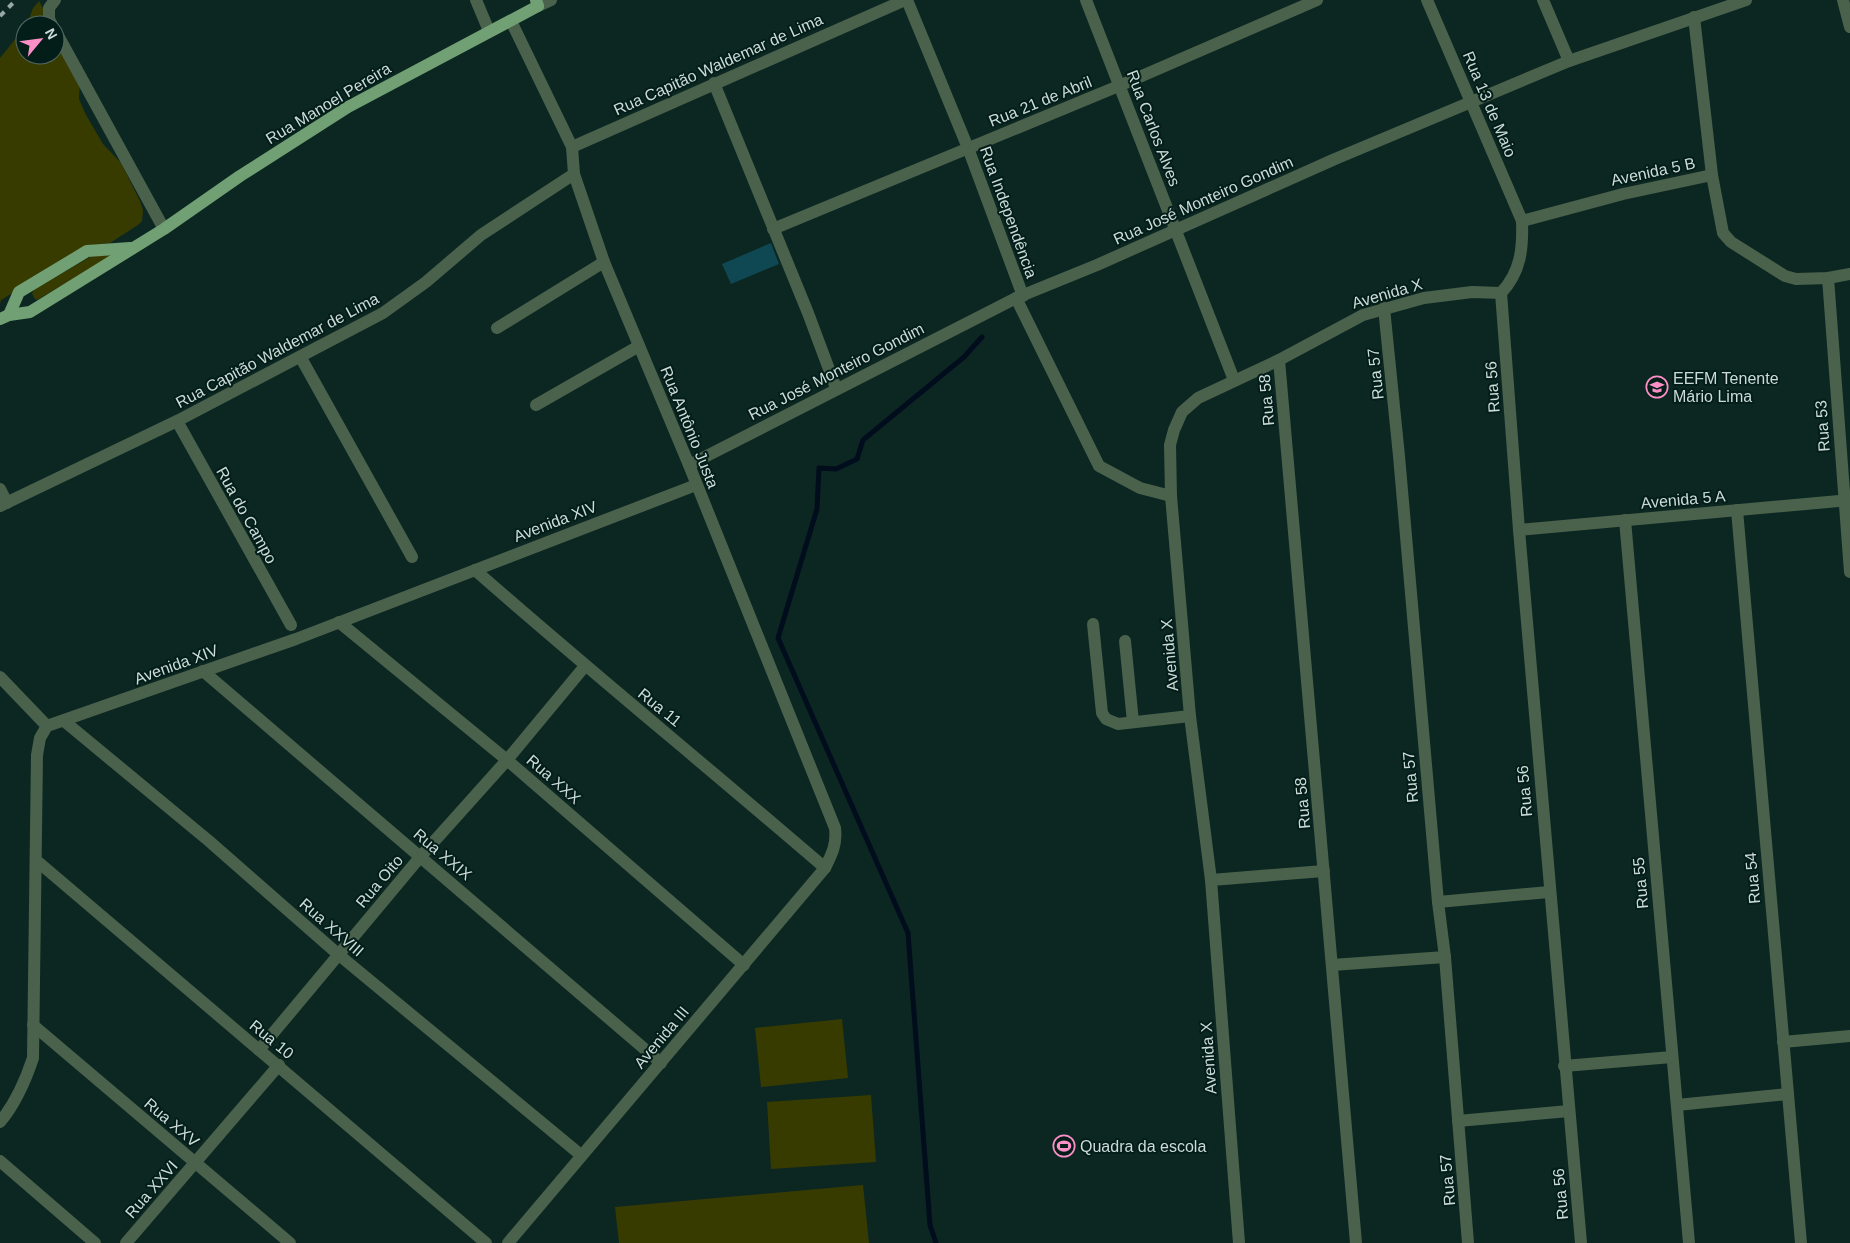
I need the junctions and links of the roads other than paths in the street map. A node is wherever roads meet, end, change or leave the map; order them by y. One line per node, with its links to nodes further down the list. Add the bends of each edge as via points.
1 (55, 0): 13 (street, via 49,8)
2 (476, 0): 17 (street)
3 (551, 0): 11 (street, Rua Manoel Pereira)
4 (906, 0): 20 (street, Rua Capitão Waldemar de Lima); 24 (street, Rua Independência)
5 (1086, 0): 21 (street, Rua Carlos Alves)
6 (1317, 0): 21 (street, Rua 21 de Abril)
7 (1427, 0): 22 (street, Rua 13 de Maio)
8 (1543, 0): 19 (street)
9 (1746, 0): 12 (street, Rua José Monteiro Gondim)
10 (1843, 0): 16 (street)
11 (537, 3): 15 (main road, Rua Manoel Pereira)
12 (1708, 6): 14 (street, Rua José Monteiro Gondim)
13 (49, 15)
14 (1694, 18): 19 (street, Rua José Monteiro Gondim); 26 (street)
15 (510, 21): 17 (main road, Rua Manoel Pereira); 23 (street, Rua Antônio Justa)
16 (1850, 27)
17 (489, 31): 28 (main road, Rua Manoel Pereira, via 348,107)
18 (65, 48): 28 (street)
19 (1569, 61): 22 (street, Rua José Monteiro Gondim)
20 (714, 83): 23 (street, Rua Capitão Waldemar de Lima); 29 (street)
21 (1121, 85): 24 (street, Rua 21 de Abril); 30 (street, Rua Carlos Alves)
22 (1472, 104): 27 (street, Rua 13 de Maio); 30 (street, Rua José Monteiro Gondim, via 1335,159)
23 (572, 147): 25 (street, Rua Antônio Justa)
24 (968, 148): 29 (street, Rua 21 de Abril); 36 (street, Rua Independência)
25 (574, 174): 32 (street, Rua Antônio Justa); 41 (street, Rua Capitão Waldemar de Lima, via 482,235 384,313)
26 (1712, 175): 27 (street, Avenida 5 B); 34 (street, Avenida 5 B, via 1719,223 1731,242 1784,276)
27 (1522, 221): 35 (street, via 1518,266 1509,285)
28 (164, 229): 31 (main road, Rua Manoel Pereira)
29 (773, 229): 44 (street)
30 (1176, 229): 36 (street, Rua José Monteiro Gondim); 43 (street, Rua Carlos Alves)
31 (132, 247): 38 (main road, Rua Manoel Pereira, via 30,312); 38 (main road, Rua Manoel Pereira, via 87,251 19,292)
32 (604, 262): 39 (street); 40 (street, Rua Antônio Justa)
33 (1850, 274): 34 (street, Avenida 5 B)
34 (1828, 278): 51 (street, Rua 53)
35 (1501, 293): 37 (street, Avenida X, via 1472,292 1424,298); 55 (street, Rua 56)
36 (1020, 297): 44 (street, Rua José Monteiro Gondim); 50 (street, Rua Independência, via 1099,466 1140,488)
37 (1384, 308): 42 (street, Avenida X, via 1337,327); 78 (street, Rua 57, via 1400,456)
38 (4, 317)
39 (497, 328)
40 (639, 346): 45 (street); 47 (street, Rua Antônio Justa)
41 (301, 358): 46 (street, Rua Capitão Waldemar de Lima); 56 (street)
42 (1279, 360): 43 (street, Avenida X); 75 (street, Rua 58)
43 (1234, 380): 50 (street, Avenida X, via 1198,398 1182,412 1170,445)
44 (836, 388): 47 (street, Rua José Monteiro Gondim)
45 (536, 405)
46 (177, 421): 52 (street, Rua Capitão Waldemar de Lima); 61 (street, Rua do Campo)
47 (689, 465): 48 (street, Rua Antônio Justa)
48 (696, 485): 57 (street, Avenida XIV); 71 (street, Rua Antônio Justa, via 835,828)
49 (0, 489): 52 (street)
50 (1171, 496): 66 (street, Avenida X)
51 (1847, 500): 53 (street, Avenida 5 A); 58 (street, Rua 53)
52 (4, 504)
53 (1737, 510): 54 (street, Avenida 5 A); 85 (street, Rua 54)
54 (1625, 520): 55 (street, Avenida 5 A); 87 (street, Rua 55)
55 (1519, 530): 77 (street, Rua 56)
56 (412, 557)
57 (475, 570): 59 (street, Avenida XIV); 63 (street, Rua 11)
58 (1850, 572)
59 (339, 622): 64 (street, Avenida XIV); 70 (street, Rua XXX)
60 (1093, 624): 68 (street, via 1102,713 1112,723)
61 (290, 625)
62 (1125, 641): 68 (street)
63 (585, 666): 70 (street, Rua Oito); 74 (street, Rua 11)
64 (203, 671): 67 (street, Avenida XIV); 72 (street, Rua XXIX)
65 (0, 677): 69 (street)
66 (1190, 716): 68 (street); 76 (street, Avenida X)
67 (64, 721): 69 (street, Avenida XIV); 79 (street, Rua XXVIII, via 209,841)
68 (1134, 722)
69 (46, 726): 73 (street, via 37,756)
70 (507, 760): 72 (street, Rua Oito); 81 (street, Rua XXX)
71 (835, 848): 74 (street, Avenida III)
72 (421, 856): 79 (street, Rua Oito); 88 (street, Rua XXIX)
73 (37, 861): 83 (street); 86 (street, Rua 10)
74 (825, 868): 81 (street, Avenida III)
75 (1324, 871): 76 (street); 82 (street, Rua 58)
76 (1211, 880): 104 (street, Avenida X)
77 (1549, 892): 78 (street); 90 (street, Rua 56)
78 (1438, 902): 80 (street, Rua 57)
79 (338, 955): 86 (street, Rua Oito); 96 (street, Rua XXVIII)
80 (1445, 957): 82 (street); 94 (street, Rua 57)
81 (744, 965): 88 (street, Avenida III)
82 (1332, 965): 105 (street, Rua 58)
83 (33, 1025): 95 (street, via 33,1058 26,1081 12,1108); 98 (street, Rua XXV)
84 (1850, 1036): 85 (street)
85 (1783, 1042): 91 (street, Rua 54)
86 (259, 1050): 89 (street, Rua 10)
87 (1672, 1057): 90 (street); 92 (street, Rua 55)
88 (661, 1063): 96 (street, Avenida III)
89 (279, 1065): 98 (street, Rua XXVI); 102 (street, Rua 10)
90 (1564, 1066): 93 (street, Rua 56)
91 (1788, 1094): 92 (street); 109 (street, Rua 54)
92 (1677, 1105): 108 (street, Rua 55)
93 (1570, 1111): 94 (street); 107 (street, Rua 56)
94 (1458, 1121): 106 (street, Rua 57)
95 (0, 1122)
96 (581, 1155): 103 (street, Avenida III)
97 (0, 1160): 99 (street)
98 (195, 1163): 100 (street, Rua XXVI); 101 (street, Rua XXV)
99 (95, 1243)
100 (126, 1243)
101 (290, 1243)
102 (486, 1243)
103 (508, 1243)
104 (1239, 1243)
105 (1356, 1243)
106 (1468, 1243)
107 (1581, 1243)
108 (1689, 1243)
109 (1801, 1243)

